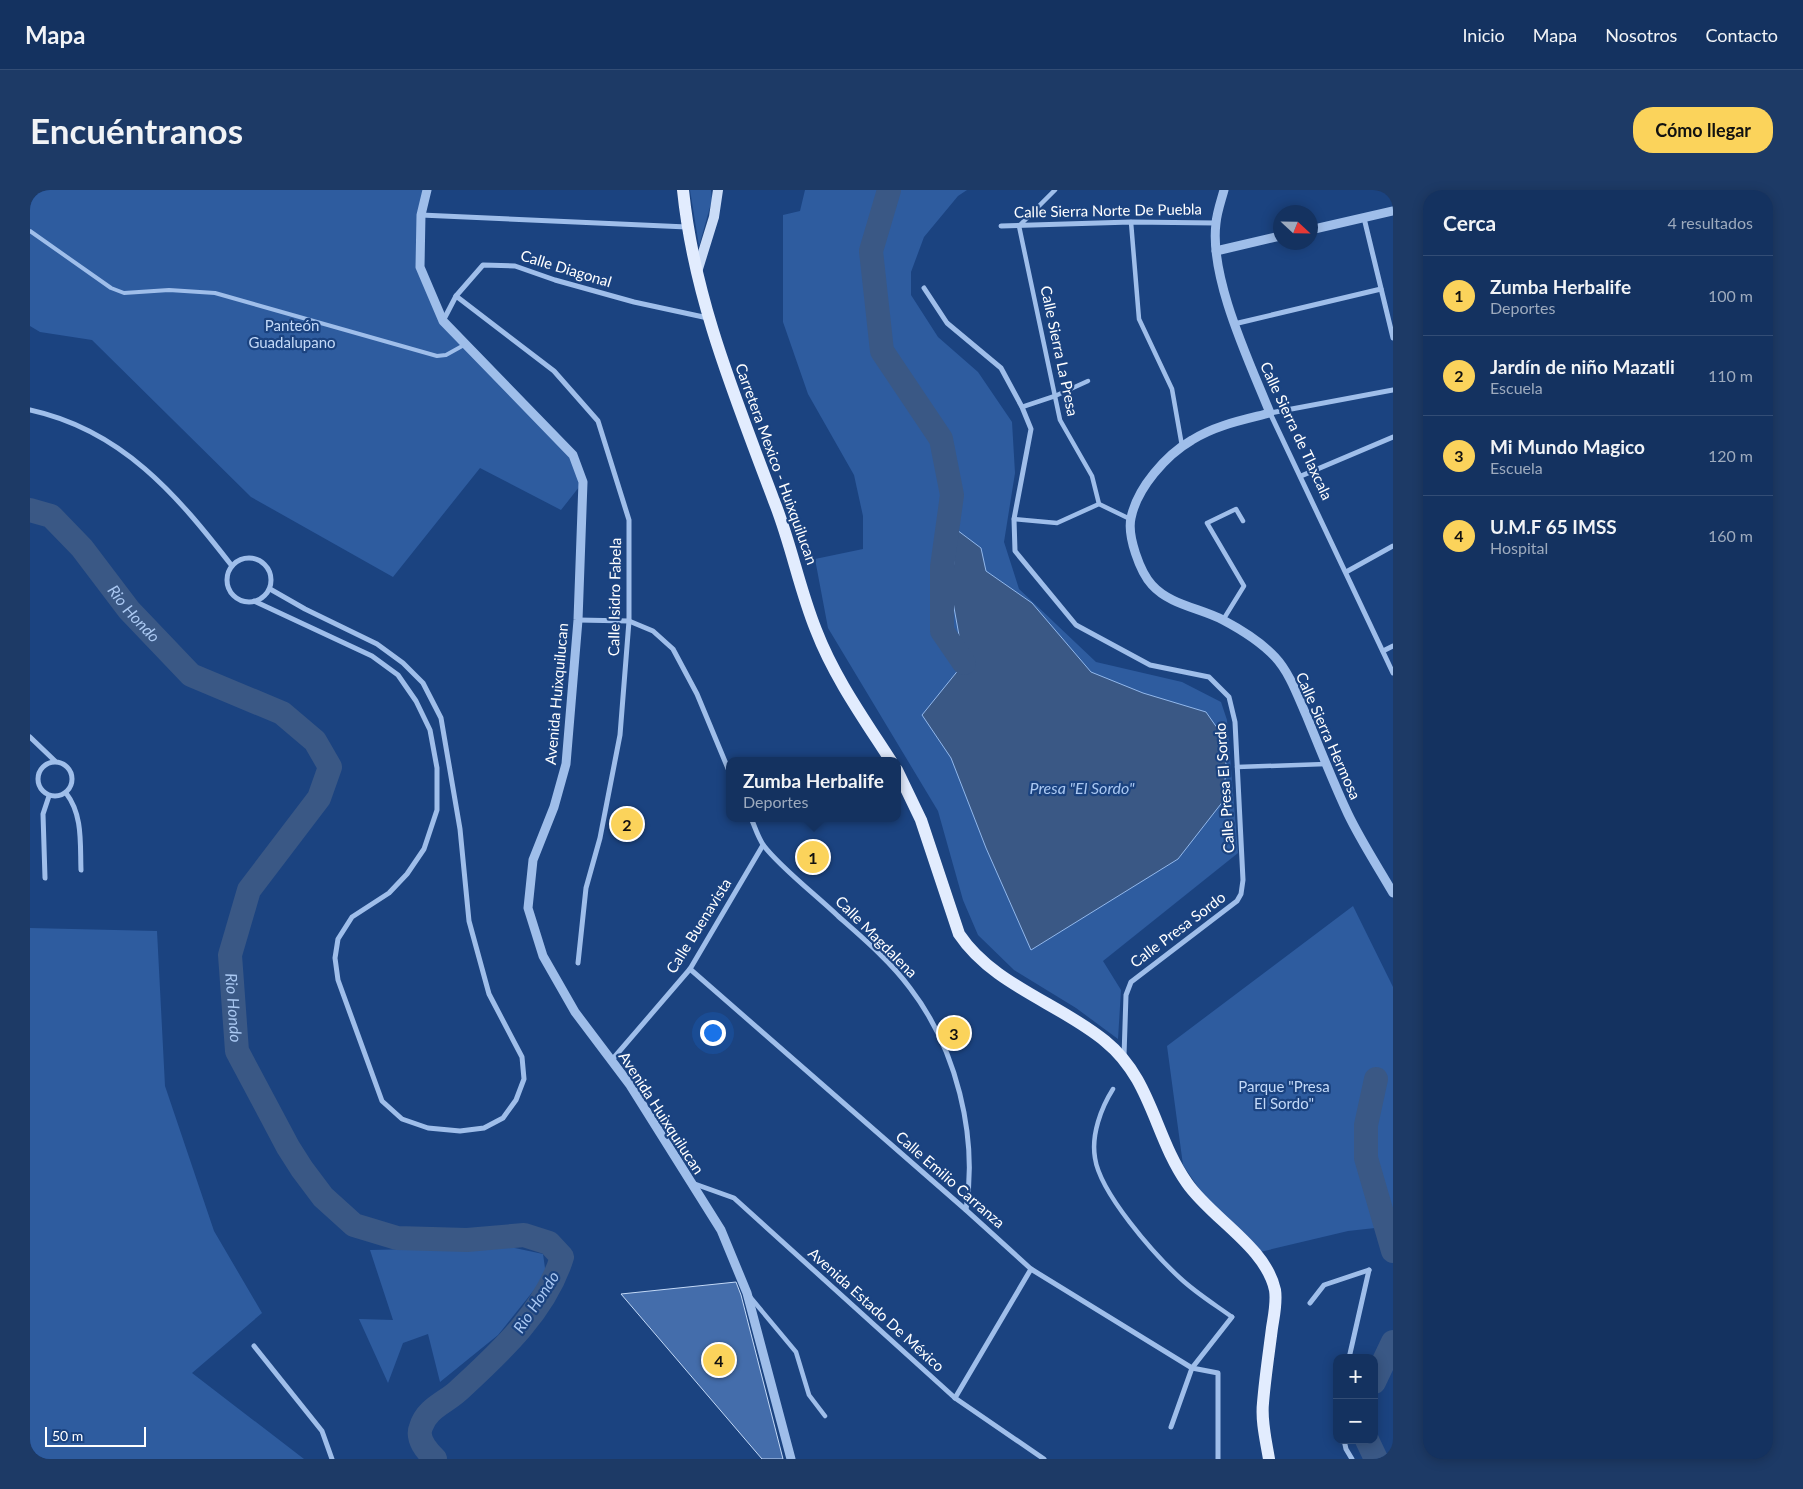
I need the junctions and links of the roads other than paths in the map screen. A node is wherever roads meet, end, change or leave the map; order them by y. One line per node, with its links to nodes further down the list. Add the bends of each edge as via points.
1 (427, 190): 7 (street, Avenida Huixquilucan)
2 (683, 190): 13 (main road, Carretera Mexico - Huixquilucan)
3 (718, 190): 18 (main road, via 712,225)
4 (1055, 190): 12 (street)
5 (1224, 190): 10 (street, Calle Sierra de Tlaxcala)
6 (1393, 211): 8 (street)
7 (421, 215): 13 (street); 23 (street, Avenida Huixquilucan, via 420,267)
8 (1364, 218): 14 (street); 20 (street)
9 (1131, 222): 10 (street, Calle Sierra Norte De Puebla); 12 (street, Calle Sierra Norte De Puebla); 34 (street, via 1139,319 1172,389)
10 (1216, 223): 17 (street, Calle Sierra de Tlaxcala)
11 (1001, 226): 12 (street, Calle Sierra Norte De Puebla)
12 (1019, 226): 29 (street, Calle Sierra La Presa)
13 (688, 227): 18 (main road, Carretera Mexico - Huixquilucan)
14 (1318, 228)
15 (30, 231): 26 (lane, via 111,288 124,293 169,290 215,293 437,356 446,355)
16 (1273, 238): 17 (street)
17 (1216, 251): 24 (street, Calle Sierra de Tlaxcala)
18 (696, 273): 22 (main road, Carretera Mexico - Huixquilucan)
19 (924, 288): 30 (street, Calle Presa El Sordo, via 947,323 1001,368)
20 (1381, 289): 24 (street); 25 (street)
21 (456, 296): 22 (street, Calle Diagonal, via 483,265 515,266 634,302); 23 (street, Calle Diagonal); 47 (street, Calle Isidro Fabela, via 554,371 598,421 629,520)
22 (708, 318): 52 (main road, Carretera Mexico - Huixquilucan, via 784,525 816,630 841,682)
23 (443, 321): 26 (street, Avenida Huixquilucan)
24 (1234, 324): 32 (street, Calle Sierra de Tlaxcala)
25 (1393, 338)
26 (465, 344): 45 (street, Avenida Huixquilucan, via 573,455 583,482)
27 (1088, 381): 29 (street)
28 (1393, 390): 32 (street)
29 (1055, 396): 30 (street); 36 (street, Calle Sierra La Presa, via 1060,420 1092,476)
30 (1022, 407): 37 (street, Calle Presa El Sordo, via 1030,429)
31 (30, 410): 41 (street, via 89,431 130,456 189,510)
32 (1270, 413): 34 (street, via 1225,424); 35 (street, Calle Sierra de Tlaxcala)
33 (1393, 437): 35 (street)
34 (1182, 446): 38 (street, via 1154,472)
35 (1301, 476): 42 (street, Calle Sierra de Tlaxcala)
36 (1100, 504): 37 (street, via 1057,522); 38 (street)
37 (1014, 519): 56 (street, Calle Presa El Sordo, via 1015,551 1076,625 1150,665 1209,677 1229,697 1235,722)
38 (1130, 519): 46 (street, Calle Sierra Hermosa, via 1136,554 1152,586 1171,599)
39 (1243, 521): 46 (street, via 1236,509 1207,523 1244,586)
40 (1393, 546): 42 (street)
41 (232, 566): 43 (street, via 244,558 258,560 271,575); 44 (street, via 227,578 230,592 240,601)
42 (1346, 572): 49 (street, Calle Sierra de Tlaxcala)
43 (270, 588): 44 (street); 44 (street, via 377,644 403,663 422,683 441,718 460,830 469,921 489,994 522,1057 524,1079 516,1100 503,1118 484,1128 460,1131 428,1128 402,1119 382,1101 338,980 335,958 338,939 352,917 389,893 424,849 437,810 437,768 430,730 416,700 398,676 372,656)
44 (254, 602)
45 (578, 620): 47 (street); 69 (street, Avenida Huixquilucan, via 566,764 554,808 533,860 528,908 543,956 575,1012)
46 (1223, 620): 55 (street, Calle Sierra Hermosa, via 1275,657 1295,690)
47 (629, 621): 54 (street, via 652,631 673,649 697,694); 66 (street, Calle Isidro Fabela, via 620,735 600,838 586,888)
48 (1393, 646): 49 (street)
49 (1383, 651): 50 (street, Calle Sierra de Tlaxcala)
50 (1393, 673)
51 (30, 737): 53 (street)
52 (888, 757)
53 (55, 761): 58 (street, via 70,770 72,782); 59 (street, via 44,766 38,776 40,788)
54 (726, 764)
55 (1326, 764): 56 (street); 65 (street, Calle Sierra Hermosa, via 1349,816)
56 (1237, 767): 64 (street, Calle Presa El Sordo)
57 (901, 778): 68 (main road, via 921,820 960,934 968,946 992,969 1081,1023)
58 (66, 793): 59 (street); 62 (street, via 78,816)
59 (49, 796): 63 (street, via 43,814)
60 (753, 822): 61 (street)
61 (763, 845): 67 (street, Calle Buenavista); 72 (street, Calle Magdalena, via 872,947 910,988 933,1024 953,1070 964,1110 970,1184)
62 (81, 870)
63 (44, 878)
64 (1243, 880): 68 (street, Calle Presa Sordo, via 1237,901 1131,982 1126,995)
65 (1393, 893)
66 (578, 963)
67 (690, 969): 69 (street, Calle Buenavista); 72 (street, Calle Emilio Carranza)
68 (1124, 1058): 88 (main road, via 1145,1093 1162,1137 1186,1182 1256,1255 1275,1288 1262,1405)
69 (611, 1061): 71 (street, Avenida Huixquilucan, via 630,1085)
70 (1113, 1089): 76 (street, via 1104,1104 1096,1131 1094,1157 1101,1179 1118,1206 1178,1277)
71 (691, 1183): 74 (street, Avenida Huixquilucan, via 721,1230); 80 (street, Avenida Estado De México, via 734,1198)
72 (966, 1210): 73 (street, Calle Emilio Carranza)
73 (1032, 1269): 79 (street, Calle Emilio Carranza); 80 (street)
74 (747, 1293): 81 (street, via 796,1352 810,1396); 85 (street, Avenida Huixquilucan)
75 (1310, 1304): 78 (street, via 1324,1285 1369,1270)
76 (1232, 1317): 79 (street)
77 (254, 1346): 84 (street, via 322,1431)
78 (1350, 1354)
79 (1192, 1368): 82 (street); 87 (street, Calle Emilio Carranza, via 1218,1373)
80 (955, 1398): 86 (street, Avenida Estado De México)
81 (825, 1416)
82 (1171, 1427)
83 (1345, 1444): 89 (street)
84 (332, 1459)
85 (791, 1459)
86 (1044, 1459)
87 (1218, 1459)
88 (1268, 1459)
89 (1352, 1459)

